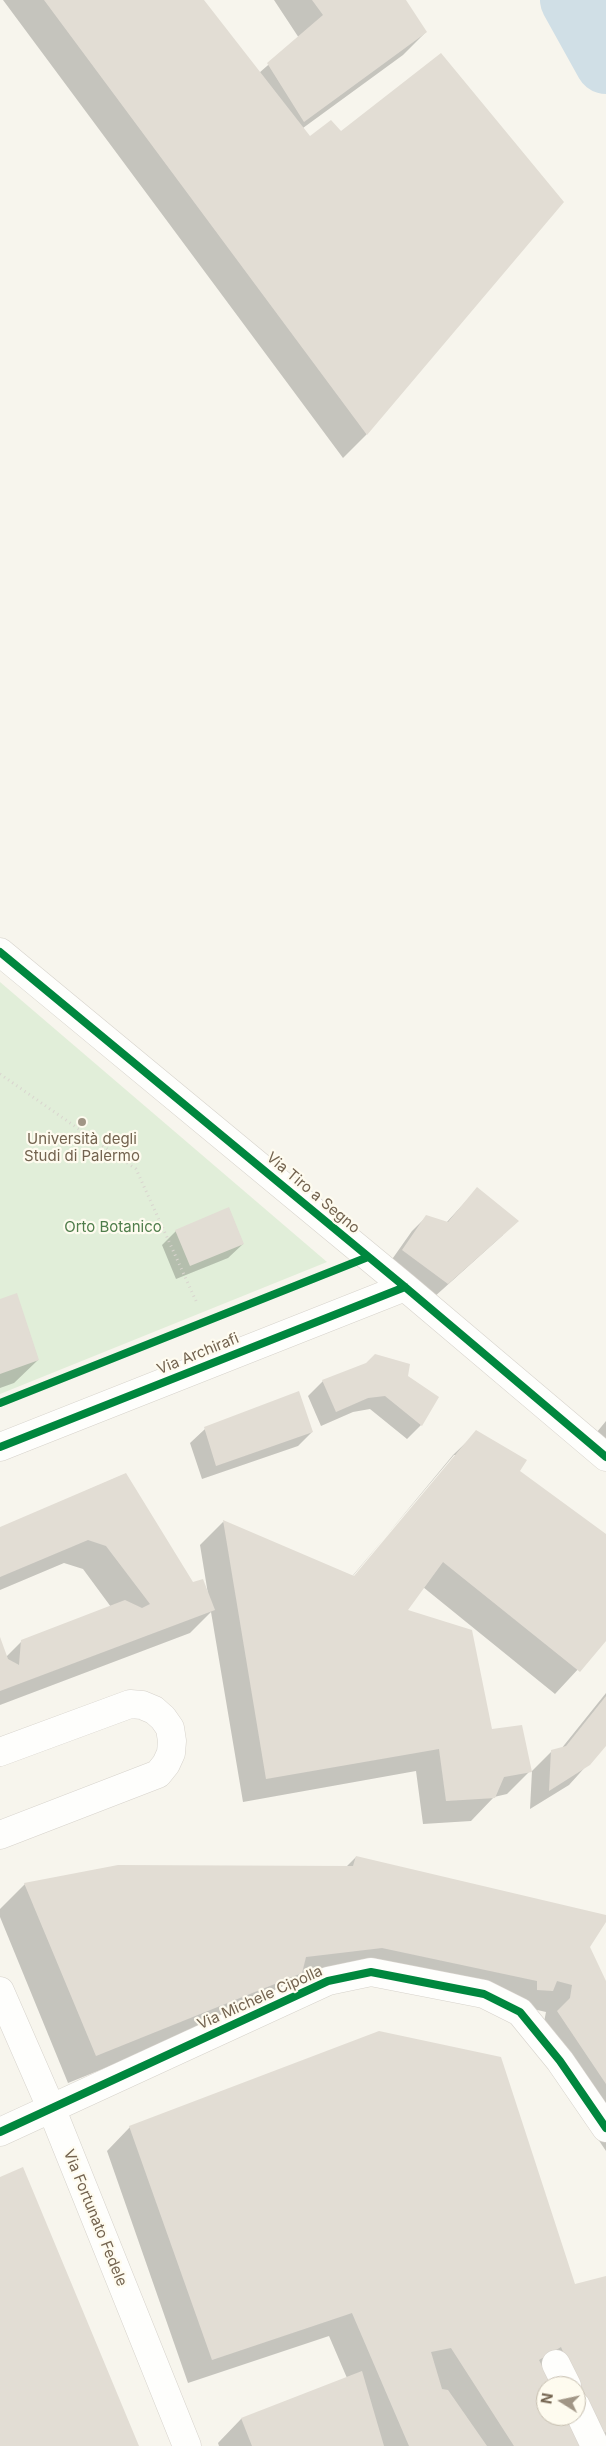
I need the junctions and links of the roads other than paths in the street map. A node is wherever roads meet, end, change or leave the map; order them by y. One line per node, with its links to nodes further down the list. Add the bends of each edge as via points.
1 (0, 952): 2 (street, Via Tiro a Segno)
2 (405, 1287): 3 (street, Via Archirafi); 4 (street, Via Tiro a Segno)
3 (0, 1447)
4 (606, 1457)
5 (0, 1752): 6 (street, via 130,1704 142,1705 164,1718 172,1741 171,1753 158,1774)
6 (0, 1835)
7 (0, 1991): 8 (street, Via Fortunato Fedele)
8 (52, 2110): 9 (street, Via Michele Cipolla, via 328,1981 372,1972 484,1994 520,2012 560,2061); 10 (street, Via Michele Cipolla); 12 (street, Via Fortunato Fedele)
9 (606, 2128)
10 (0, 2132)
11 (586, 2426): 13 (street)
12 (187, 2446)
13 (595, 2446)

